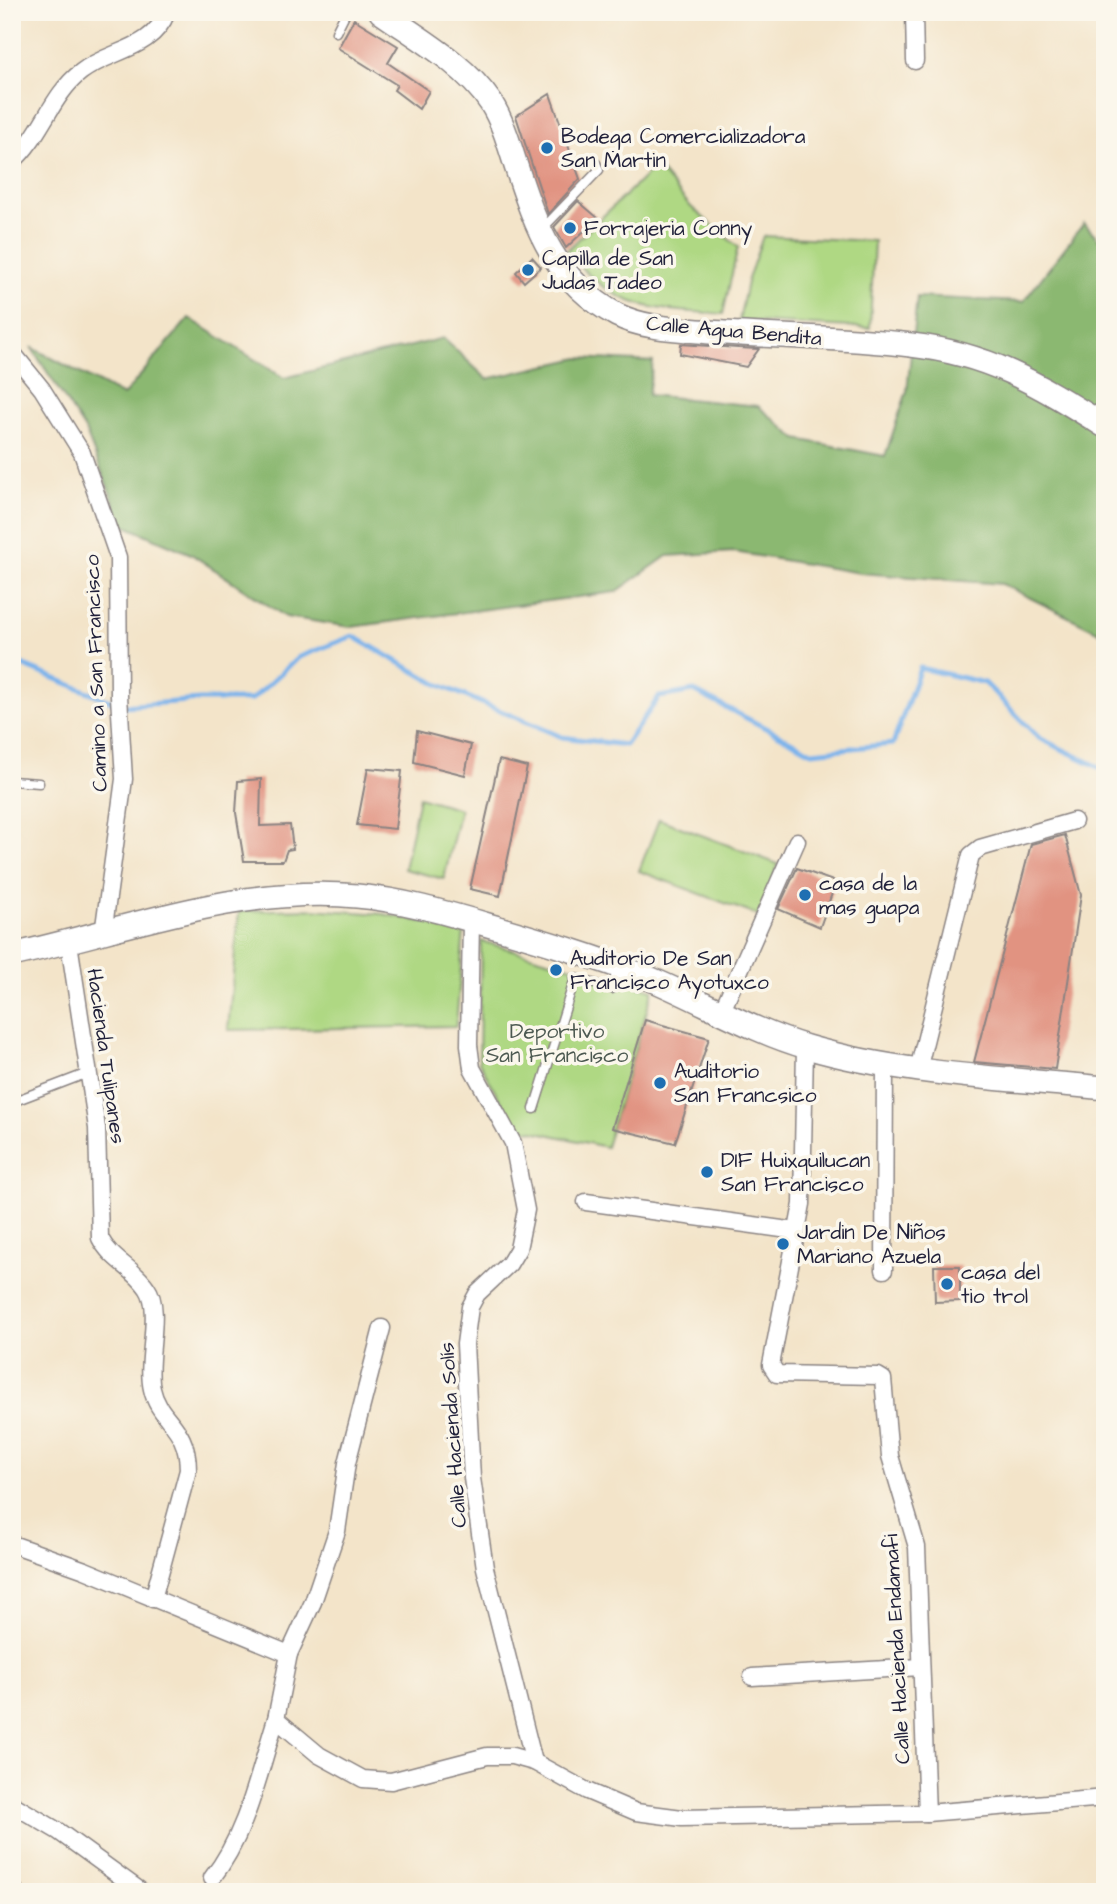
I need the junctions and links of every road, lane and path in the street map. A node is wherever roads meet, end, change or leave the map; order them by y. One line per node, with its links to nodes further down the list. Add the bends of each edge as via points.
1 (167, 12): 7 (street, via 153,35 71,79 28,146)
2 (346, 12): 5 (lane)
3 (381, 12): 11 (main road, Calle Agua Bendita, via 453,62 490,101 505,129 541,238 567,276 620,316 671,329 912,345 954,353 1024,376)
4 (914, 12): 6 (street)
5 (336, 32)
6 (915, 61)
7 (12, 162)
8 (596, 163): 9 (lane, via 599,170)
9 (547, 224)
10 (12, 352): 17 (street, Camino a San Francisco, via 42,389 82,453 118,557 124,779)
11 (1105, 426)
12 (12, 781): 13 (lane)
13 (39, 783)
14 (1074, 821): 24 (street, via 980,848 971,855)
15 (797, 841): 21 (street)
16 (471, 920): 17 (main road, via 357,896 303,894 190,908); 20 (main road); 39 (street, Calle Hacienda Solís, via 472,1068 513,1143 526,1210 519,1249 470,1307 465,1343 472,1478 485,1568)
17 (103, 934): 18 (main road)
18 (69, 943): 19 (main road); 25 (street, Hacienda Tulipanes)
19 (12, 956)
20 (618, 966): 21 (main road); 28 (lane, via 612,989 575,978)
21 (721, 1013): 22 (main road)
22 (805, 1047): 23 (main road); 30 (street, Calle Hacienda Endamafi, via 806,1139)
23 (885, 1066): 24 (main road); 31 (street)
24 (918, 1070): 26 (main road)
25 (88, 1073): 27 (lane); 34 (street, Hacienda Tulipanes, via 97,1128 100,1238 107,1253 148,1288 154,1303 149,1368 152,1392 188,1449 188,1470)
26 (1105, 1087)
27 (12, 1102)
28 (534, 1110)
29 (586, 1202): 30 (street)
30 (796, 1231): 36 (street, Calle Hacienda Endamafi, via 771,1365 777,1374 878,1376 883,1380 890,1456 916,1547)
31 (884, 1270)
32 (382, 1328): 35 (street, via 347,1463 337,1531)
33 (12, 1544): 34 (street)
34 (153, 1599): 35 (street)
35 (289, 1654): 38 (street)
36 (920, 1667): 37 (street); 42 (street, Calle Hacienda Endamafi)
37 (752, 1677)
38 (276, 1719): 39 (street, via 319,1755 363,1779 391,1781 487,1756); 43 (street, via 240,1828)
39 (534, 1762): 42 (street, via 636,1812 682,1818)
40 (1105, 1798): 42 (street)
41 (12, 1804): 46 (street)
42 (927, 1814)
43 (212, 1878)
44 (12, 1888): 45 (street)
45 (16, 1892)
46 (142, 1892)

